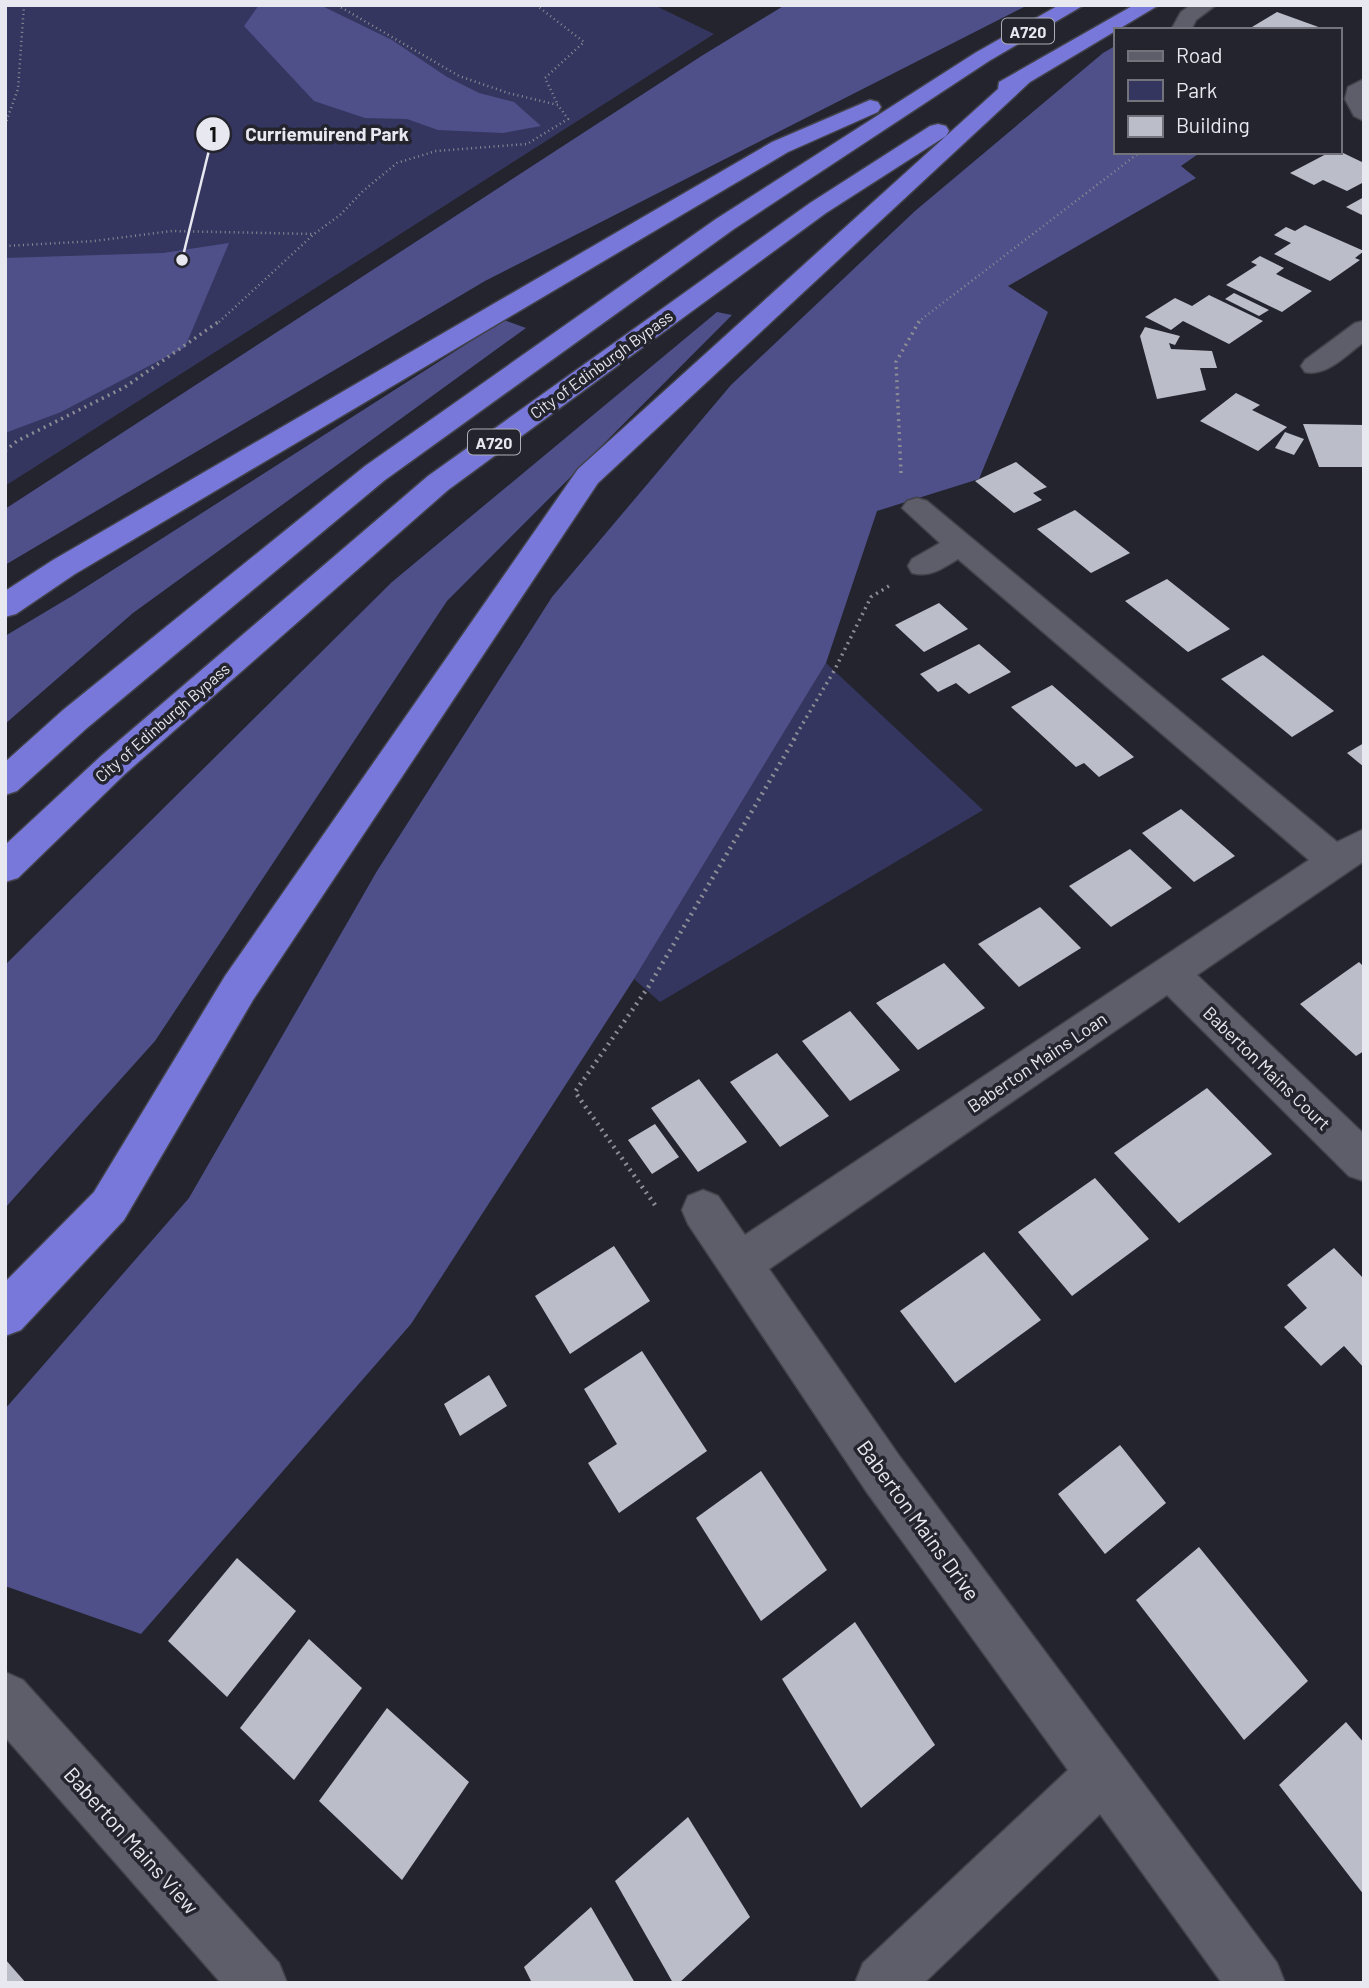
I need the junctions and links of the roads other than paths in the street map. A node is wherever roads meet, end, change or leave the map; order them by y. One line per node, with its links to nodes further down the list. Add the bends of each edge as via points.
1 (1074, 5): 5 (highway, A720)
2 (1149, 5): 6 (highway, City of Edinburgh Bypass / A720)
3 (1206, 5): 4 (street, via 1188,16)
4 (1182, 28)
5 (982, 57): 14 (highway, via 780,148 64,566); 15 (highway, A720, via 725,224 374,473)
6 (1027, 74): 17 (highway, City of Edinburgh Bypass / A720, via 818,208 438,483 113,765); 22 (highway, via 588,476 239,988 109,1206)
7 (1353, 89): 8 (street, via 1357,107)
8 (1364, 114)
9 (1364, 329): 10 (street)
10 (1314, 366)
11 (917, 508): 12 (street, Baberton Mains Loan)
12 (960, 545): 13 (street); 16 (street, Baberton Mains Loan)
13 (923, 566)
14 (5, 606)
15 (5, 782)
16 (1349, 852): 18 (street, Baberton Mains Loan)
17 (5, 868)
18 (1171, 974): 19 (street, Baberton Mains Court); 21 (street, Baberton Mains Loan)
19 (1364, 1162)
20 (684, 1210): 21 (street, Baberton Mains Drive)
21 (741, 1263): 24 (street, Baberton Mains Drive, via 883,1474)
22 (5, 1314)
23 (5, 1698): 25 (street, Baberton Mains View)
24 (1104, 1773): 26 (street); 27 (street, Baberton Mains Drive)
25 (259, 1983)
26 (883, 1983)
27 (1257, 1983)

